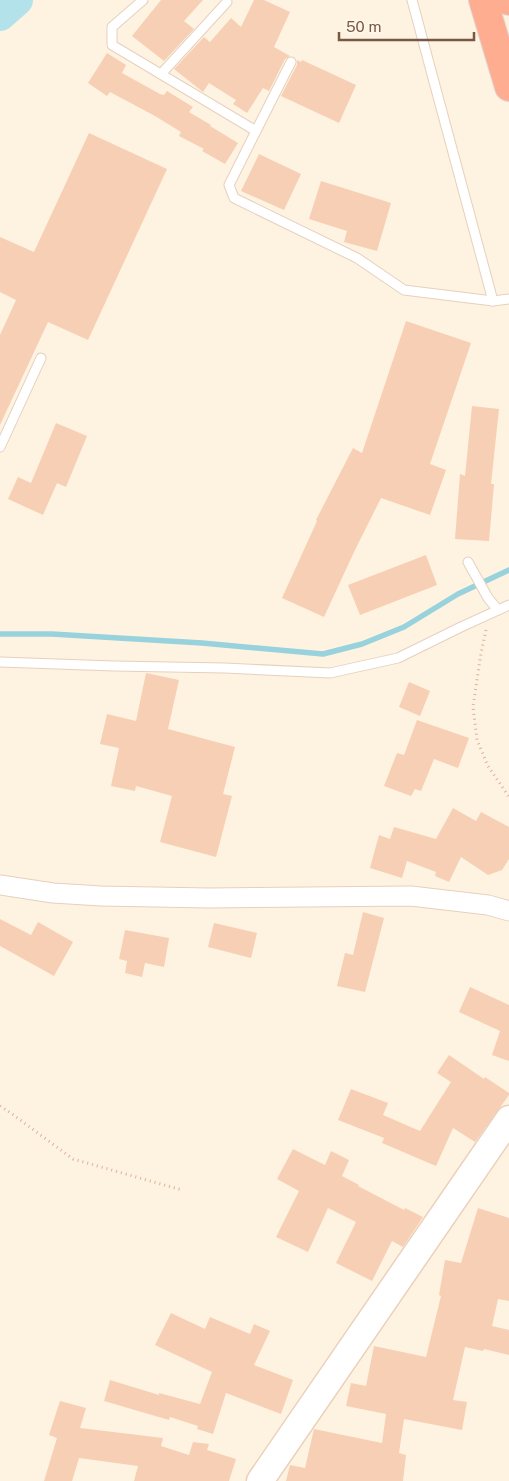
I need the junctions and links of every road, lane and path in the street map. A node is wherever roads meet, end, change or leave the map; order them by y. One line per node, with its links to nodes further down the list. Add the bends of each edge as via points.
1 (143, 0): 6 (lane, via 112,27 112,45)
2 (412, 0): 10 (lane)
3 (483, 0): 7 (highway)
4 (227, 2): 6 (lane)
5 (291, 62): 8 (lane)
6 (161, 74): 8 (lane)
7 (509, 87)
8 (256, 131): 10 (lane, via 229,186 234,198 357,258 404,290)
9 (509, 299): 10 (lane)
10 (493, 301)
11 (41, 358): 12 (lane)
12 (0, 447)
13 (469, 564): 15 (lane)
14 (509, 605): 15 (lane)
15 (494, 612): 16 (lane, via 398,658 330,673); 17 (path, via 481,653 473,707 476,740 488,766)
16 (0, 662)
17 (509, 797)
18 (0, 885): 19 (street, via 101,896 411,896 488,905)
19 (509, 911)
20 (0, 1106): 22 (path, via 73,1159)
21 (509, 1119): 23 (street)
22 (182, 1190)
23 (260, 1481)

